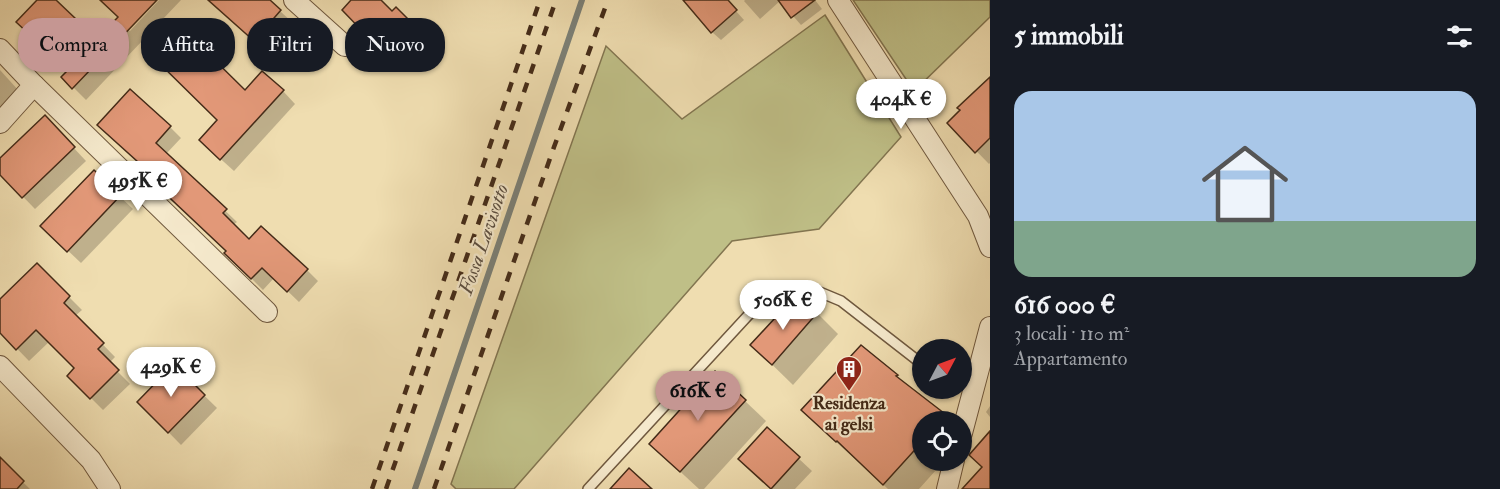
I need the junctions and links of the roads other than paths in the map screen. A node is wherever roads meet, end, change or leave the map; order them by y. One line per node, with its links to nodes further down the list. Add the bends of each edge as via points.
1 (294, 0): 3 (street)
2 (838, 0): 7 (street, via 978,216)
3 (345, 46)
4 (0, 49): 5 (street)
5 (34, 85): 6 (street); 8 (street)
6 (0, 123)
7 (990, 247)
8 (267, 312)
9 (990, 327): 12 (street)
10 (912, 356): 15 (lane, via 841,301 805,286 784,288 765,297)
11 (0, 366): 14 (street, via 91,460)
12 (972, 375)
13 (951, 471): 16 (street)
14 (110, 489)
15 (588, 489)
16 (947, 489)

